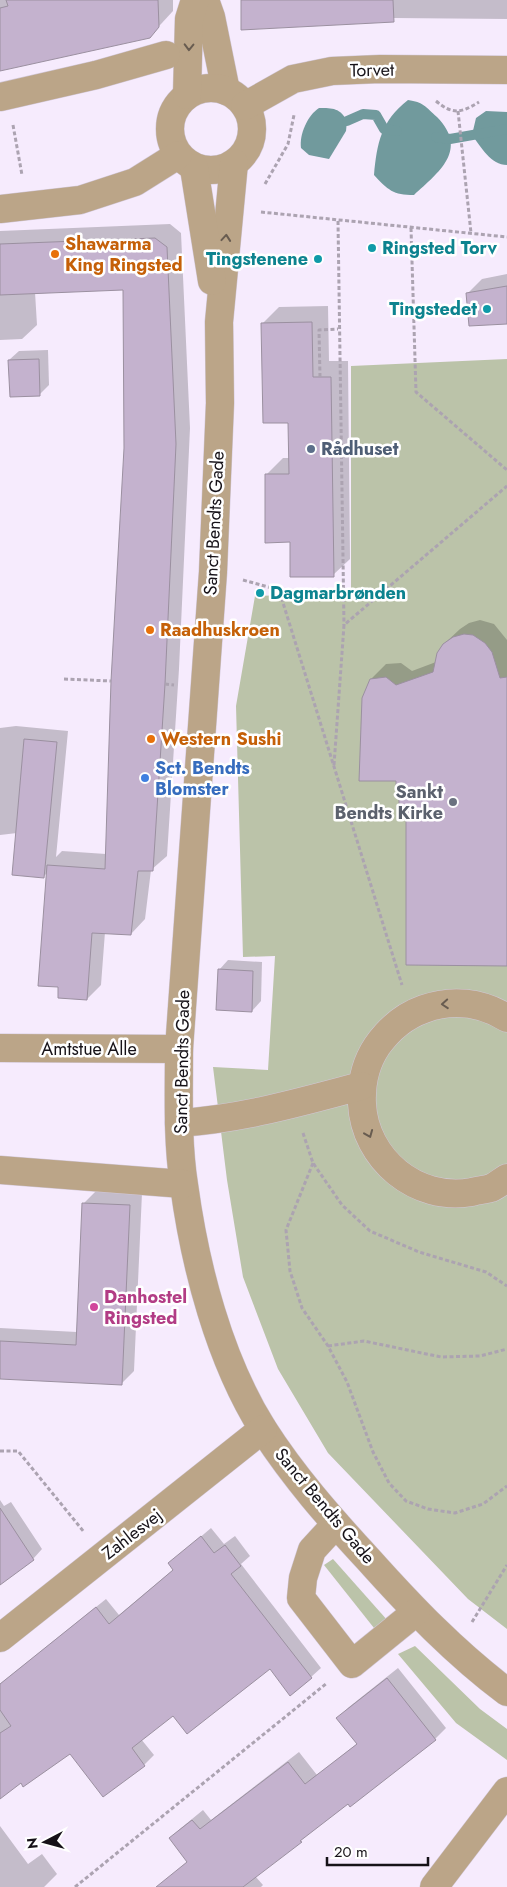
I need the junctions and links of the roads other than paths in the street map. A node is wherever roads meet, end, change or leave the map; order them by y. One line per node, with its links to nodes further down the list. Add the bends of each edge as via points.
1 (195, 0): 5 (street, one-way to 5, via 189,19)
2 (205, 0): 7 (street)
3 (166, 54): 6 (street, via 96,75)
4 (507, 70): 7 (street, Torvet, via 332,71 293,79)
5 (187, 95): 7 (street, via 206,88); 8 (street, via 179,103 170,123 172,145)
6 (4, 96)
7 (236, 99): 9 (street, via 250,118 252,131 243,155)
8 (186, 161): 9 (street, via 208,171); 10 (street, via 80,200); 11 (street, Sanct Bendts Gade)
9 (234, 163): 11 (street, Sanct Bendts Gade, one-way to 9)
10 (10, 208)
11 (219, 322): 14 (street, Sanct Bendts Gade, via 220,403 213,572)
12 (507, 1018): 15 (street, one-way to 15, via 493,1009 466,1002 437,1004 411,1014 387,1032 370,1057)
13 (0, 1048): 14 (street, Amtstue Alle)
14 (179, 1049): 16 (street, Sanct Bendts Gade)
15 (361, 1086): 16 (street, via 293,1104 207,1121); 18 (street, one-way to 18, via 363,1119 375,1149 397,1174 426,1189 458,1194 490,1188)
16 (179, 1123): 19 (street, Sanct Bendts Gade)
17 (0, 1170): 19 (street)
18 (507, 1178)
19 (183, 1184): 20 (street, Sanct Bendts Gade, via 204,1286 217,1328 235,1374)
20 (263, 1429): 21 (street, Sanct Bendts Gade, via 293,1473); 23 (street, Zahlesvej)
21 (336, 1524): 22 (street, Sanct Bendts Gade); 22 (street, via 312,1550 302,1578 301,1598 352,1664)
22 (416, 1612): 24 (street, Sanct Bendts Gade)
23 (0, 1638)
24 (507, 1692)
25 (507, 1791): 26 (street)
26 (434, 1887)

